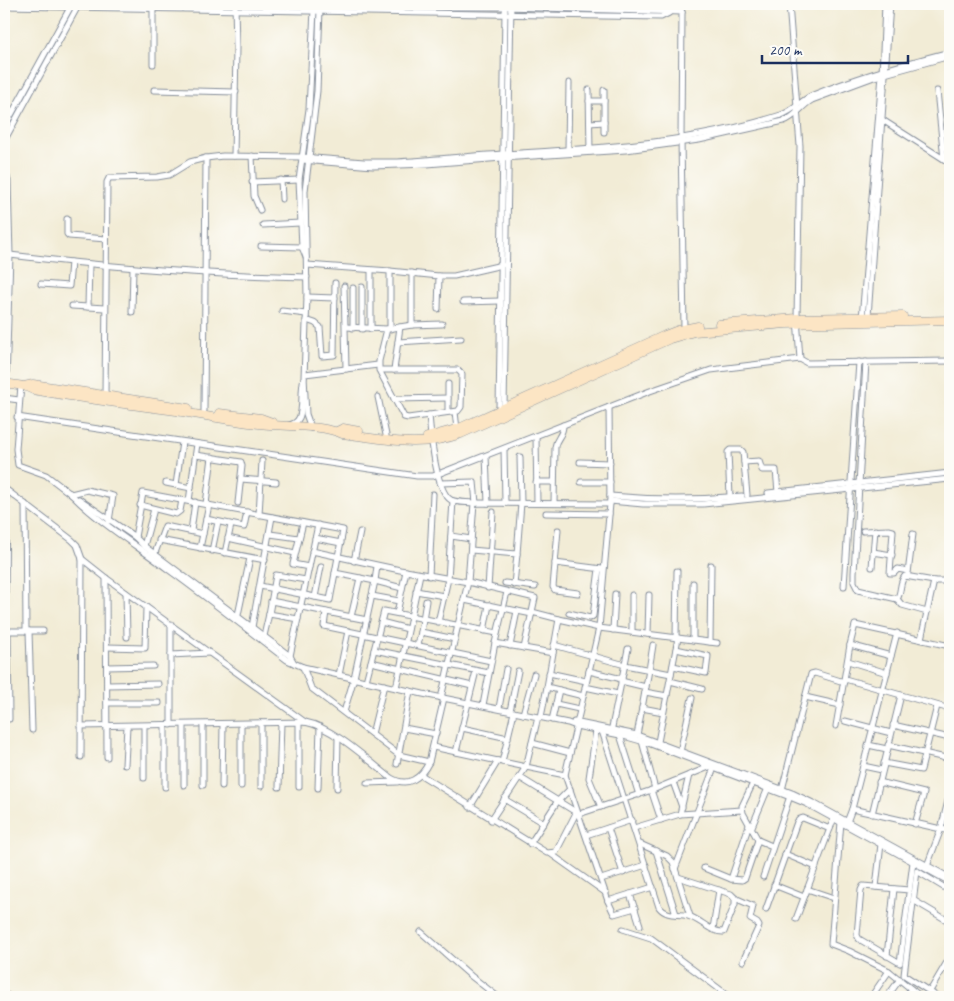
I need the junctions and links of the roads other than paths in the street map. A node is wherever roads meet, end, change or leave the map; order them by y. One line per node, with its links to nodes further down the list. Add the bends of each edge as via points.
1 (260, 4): 2 (street)
2 (314, 4): 3 (street); 15 (street)
3 (320, 4): 4 (street); 16 (street)
4 (350, 4): 14 (street)
5 (678, 4): 17 (street)
6 (789, 4): 30 (street)
7 (885, 4): 21 (street)
8 (890, 4): 21 (street)
9 (71, 5): 10 (street); 11 (street); 35 (street)
10 (79, 5): 12 (street); 37 (street)
11 (4, 6)
12 (153, 6): 13 (street); 20 (street)
13 (235, 6): 15 (street); 27 (street)
14 (508, 8): 16 (street); 17 (street); 43 (street)
15 (314, 11): 16 (street); 47 (street, via 309,109)
16 (320, 11): 48 (street, via 317,91)
17 (682, 12): 38 (street)
18 (950, 52): 21 (street)
19 (950, 56): 21 (street)
20 (153, 64)
21 (884, 72): 30 (street, via 845,82 808,97); 31 (street, via 812,100); 32 (street)
22 (569, 83): 41 (street)
23 (154, 90): 27 (street)
24 (589, 90): 28 (street)
25 (604, 90): 29 (street)
26 (937, 91): 40 (street)
27 (236, 92): 44 (street)
28 (589, 101): 29 (street); 34 (street)
29 (604, 101): 33 (street)
30 (798, 106): 31 (street); 38 (street, via 781,115)
31 (798, 113): 38 (street, via 784,121); 95 (street)
32 (881, 119): 49 (street); 93 (street)
33 (604, 122): 34 (street); 36 (street)
34 (590, 123): 42 (street)
35 (4, 128)
36 (604, 132)
37 (4, 141)
38 (681, 141): 42 (street); 104 (street)
39 (950, 147): 40 (street)
40 (943, 148): 49 (street)
41 (568, 150): 42 (street); 43 (street)
42 (590, 151): 43 (street)
43 (506, 155): 48 (street, via 373,166); 67 (street)
44 (234, 156): 45 (street); 46 (street)
45 (252, 156): 47 (street); 54 (street)
46 (206, 158): 60 (street, via 190,162 169,175 109,178); 72 (street)
47 (302, 159): 48 (street); 53 (street)
48 (308, 159): 65 (street, via 305,191)
49 (944, 159): 50 (street)
50 (950, 163)
51 (4, 165): 63 (street, via 8,181)
52 (281, 180): 53 (street); 54 (street); 55 (street)
53 (298, 180): 58 (street)
54 (252, 182): 56 (street)
55 (282, 199)
56 (260, 210)
57 (67, 219): 60 (street, via 69,236)
58 (300, 223): 59 (street); 62 (street)
59 (263, 226)
60 (106, 239): 68 (street)
61 (260, 246): 62 (street)
62 (302, 247): 65 (street)
63 (10, 255): 64 (street); 115 (street)
64 (71, 262): 66 (street); 77 (street, via 69,286)
65 (307, 263): 70 (street); 75 (street)
66 (89, 264): 68 (street); 86 (street)
67 (503, 265): 74 (street, via 454,276); 83 (street); 125 (street)
68 (106, 266): 69 (street); 87 (street)
69 (133, 268): 72 (street); 90 (street)
70 (371, 270): 71 (street); 102 (street)
71 (390, 271): 73 (street); 103 (street)
72 (206, 273): 75 (street); 126 (street)
73 (412, 273): 74 (street); 97 (street)
74 (439, 276): 88 (street)
75 (307, 277): 81 (street)
76 (335, 283): 82 (street)
77 (41, 284)
78 (344, 286): 98 (street)
79 (362, 286): 101 (street)
80 (353, 288): 100 (street)
81 (307, 297): 82 (street); 92 (street)
82 (335, 298): 92 (street, via 334,356 322,356 320,327)
83 (500, 301): 84 (street); 125 (street)
84 (463, 302)
85 (72, 306): 86 (street)
86 (88, 306): 87 (street)
87 (105, 308): 118 (street)
88 (438, 309)
89 (282, 311): 92 (street)
90 (132, 312)
91 (950, 314): 93 (main road)
92 (306, 317): 114 (street)
93 (865, 320): 94 (main road); 95 (main road)
94 (950, 320)
95 (797, 321): 104 (main road); 107 (street); 139 (main road, via 681,335 461,434)
96 (442, 324): 97 (street)
97 (412, 325): 99 (street)
98 (346, 327): 100 (street); 112 (street)
99 (400, 327): 103 (street); 106 (street)
100 (353, 328): 101 (street)
101 (362, 329): 102 (street)
102 (371, 329): 103 (street)
103 (388, 329): 111 (street)
104 (684, 329): 125 (main road)
105 (461, 338): 106 (street)
106 (398, 342): 113 (street)
107 (800, 358): 109 (street, via 807,363); 124 (street, via 711,370)
108 (950, 361): 110 (street)
109 (859, 362): 110 (street); 165 (street)
110 (866, 362): 164 (street)
111 (379, 368): 112 (street); 113 (street); 122 (street)
112 (346, 369): 114 (street)
113 (394, 370): 128 (street, via 460,371 461,407)
114 (304, 376): 133 (street, via 300,415); 134 (street, via 306,414)
115 (5, 383): 117 (main road)
116 (448, 384): 121 (street)
117 (22, 386): 118 (main road, via 33,384); 123 (street); 131 (main road, via 101,402)
118 (105, 396): 126 (main road)
119 (378, 397): 137 (street)
120 (4, 398): 123 (street)
121 (448, 398): 122 (street); 127 (street)
122 (394, 399): 129 (street, via 404,417)
123 (19, 400): 130 (street)
124 (609, 407): 132 (street); 149 (street)
125 (501, 409): 135 (main road)
126 (204, 411): 131 (main road, via 261,418)
127 (448, 412): 128 (street); 129 (street)
128 (455, 412): 135 (street)
129 (429, 415): 139 (street)
130 (17, 417): 140 (street); 169 (street, via 18,465 46,475)
131 (278, 425): 133 (main road)
132 (563, 425): 138 (street); 158 (street, via 556,443)
133 (289, 426): 134 (main road)
134 (311, 428): 136 (main road)
135 (457, 429): 139 (main road)
136 (337, 432): 137 (main road, via 342,428); 139 (main road, via 412,443)
137 (386, 435): 139 (main road)
138 (536, 436): 142 (street); 157 (street)
139 (430, 440): 152 (street)
140 (182, 442): 141 (street); 163 (street)
141 (197, 444): 143 (street); 152 (street, via 417,476)
142 (504, 449): 144 (street); 181 (street)
143 (196, 455): 145 (street); 166 (street)
144 (486, 456): 152 (street); 180 (street)
145 (212, 457): 153 (street, via 241,462); 187 (street)
146 (520, 457): 182 (street)
147 (262, 461): 155 (street)
148 (580, 462): 149 (street)
149 (610, 462): 160 (street)
150 (744, 462): 168 (street, via 759,461 762,470 776,470); 171 (street); 172 (street, via 741,450 728,452)
151 (950, 473): 164 (street)
152 (439, 474): 162 (street)
153 (241, 479): 155 (street); 178 (street)
154 (950, 479): 164 (street)
155 (261, 481): 156 (street); 193 (street)
156 (276, 482)
157 (536, 482): 158 (street); 183 (street)
158 (554, 482): 184 (street)
159 (581, 482): 160 (street)
160 (610, 482): 175 (street)
161 (166, 483): 163 (street)
162 (440, 483): 174 (street); 179 (street, via 473,481)
163 (176, 485): 166 (street)
164 (860, 486): 165 (street); 277 (street, via 855,586 860,591)
165 (851, 487): 168 (street); 175 (street, via 704,504); 261 (street)
166 (191, 488): 177 (street)
167 (5, 489): 176 (street); 185 (street)
168 (778, 492): 171 (street)
169 (71, 494): 197 (street); 197 (street, via 87,490 113,496); 353 (street, via 106,525)
170 (433, 494): 248 (street)
171 (747, 495): 172 (street)
172 (730, 497): 175 (street)
173 (182, 500): 177 (street); 186 (street, via 143,493); 188 (street, via 178,513)
174 (453, 501): 179 (street); 211 (street)
175 (610, 501): 184 (street); 194 (street)
176 (6, 502): 189 (street); 283 (street)
177 (192, 502): 187 (street); 205 (street)
178 (238, 502)
179 (475, 503): 180 (street); 215 (street)
180 (488, 503): 181 (street)
181 (505, 503): 182 (street)
182 (521, 503): 183 (street); 229 (street)
183 (537, 503): 184 (street)
184 (554, 503)
185 (25, 504): 233 (street, via 77,545); 310 (street)
186 (140, 505): 188 (street); 210 (street)
187 (207, 505): 190 (street); 196 (street)
188 (154, 509): 218 (street)
189 (4, 511)
190 (247, 512): 193 (street); 200 (street, via 244,527)
191 (493, 512): 224 (street)
192 (546, 513): 194 (street)
193 (259, 514): 195 (street)
194 (609, 514): 242 (street)
195 (272, 517): 199 (street); 208 (street)
196 (206, 519): 198 (street); 207 (street)
197 (109, 521): 210 (street)
198 (218, 522): 200 (street); 222 (street)
199 (303, 523): 201 (street); 213 (street)
200 (231, 525): 212 (street)
201 (318, 526): 214 (street); 217 (street, via 343,530)
202 (558, 530): 236 (street)
203 (863, 530): 204 (street)
204 (875, 530): 225 (street); 230 (street, via 893,532)
205 (191, 531): 207 (street); 216 (street, via 165,526)
206 (360, 532): 235 (street)
207 (203, 534): 220 (street)
208 (270, 534): 213 (street); 219 (street)
209 (912, 534): 246 (street)
210 (134, 536): 218 (street)
211 (451, 536): 215 (street); 251 (street)
212 (228, 538): 219 (street); 227 (street)
213 (299, 538): 228 (street)
214 (315, 538): 217 (street); 223 (street)
215 (471, 539): 221 (street)
216 (159, 540): 220 (street); 226 (street)
217 (341, 543): 231 (street)
218 (144, 546): 226 (street)
219 (267, 547): 228 (street); 234 (street)
220 (200, 548): 222 (street)
221 (471, 550): 224 (street); 256 (street)
222 (212, 551): 227 (street)
223 (312, 551): 231 (street); 239 (street)
224 (491, 552): 229 (street); 264 (street)
225 (873, 552): 230 (street); 241 (street)
226 (155, 553): 294 (street)
227 (225, 553): 232 (street)
228 (295, 553): 239 (street, via 293,564)
229 (517, 554): 259 (street)
230 (892, 555): 246 (street, via 890,573 898,569)
231 (338, 557): 235 (street); 245 (street)
232 (250, 558): 234 (street); 294 (street)
233 (82, 559): 249 (street); 426 (street)
234 (265, 560): 260 (street)
235 (354, 561): 238 (street)
236 (555, 563): 242 (street); 268 (street, via 554,589)
237 (711, 565): 328 (street)
238 (377, 566): 243 (street); 253 (street)
239 (309, 567): 252 (street)
240 (321, 567): 276 (street)
241 (872, 567)
242 (602, 569): 289 (street, via 593,616); 306 (street)
243 (406, 571): 247 (street); 263 (street)
244 (677, 571): 323 (street)
245 (335, 573): 250 (street); 276 (street, via 330,600)
246 (908, 573): 254 (street); 277 (street, via 903,577)
247 (420, 574): 248 (street); 266 (street)
248 (429, 576): 251 (street)
249 (106, 578): 269 (street); 337 (street)
250 (360, 578): 253 (street); 296 (street)
251 (448, 579): 256 (street); 275 (street)
252 (306, 580): 265 (street, via 276,575); 270 (street)
253 (375, 581): 263 (street); 274 (street)
254 (934, 581): 255 (street); 290 (street)
255 (950, 581)
256 (468, 582): 264 (street); 278 (street)
257 (505, 583): 259 (street)
258 (693, 583): 326 (street)
259 (514, 585): 262 (street)
260 (260, 586): 265 (street); 305 (street)
261 (844, 586)
262 (535, 587)
263 (402, 588): 280 (street)
264 (488, 588): 267 (street)
265 (273, 589): 270 (street); 279 (street)
266 (416, 591): 275 (street); 295 (street)
267 (507, 592): 286 (street); 292 (street, via 535,598)
268 (578, 592)
269 (126, 593): 284 (street); 321 (street)
270 (303, 594): 276 (street); 285 (street)
271 (615, 594): 308 (street)
272 (632, 595): 315 (street)
273 (648, 595): 319 (street)
274 (372, 596): 280 (street); 300 (street)
275 (444, 596): 302 (street)
276 (315, 597)
277 (897, 599): 290 (street, via 902,605)
278 (464, 600): 282 (street); 304 (street)
279 (271, 601): 285 (street); 293 (street)
280 (399, 601): 291 (street)
281 (426, 601): 297 (street)
282 (489, 605): 286 (street); 313 (street)
283 (4, 606)
284 (146, 607): 303 (street); 337 (street, via 145,648)
285 (300, 607): 288 (street); 298 (street)
286 (503, 608): 287 (street); 316 (street)
287 (517, 611): 292 (street); 335 (street)
288 (326, 612): 296 (street); 312 (street, via 324,626)
289 (569, 612)
290 (927, 612): 325 (street)
291 (397, 613): 295 (street); 301 (street, via 384,610)
292 (532, 613): 299 (street); 338 (street)
293 (269, 614): 298 (street); 320 (street)
294 (238, 615): 305 (street)
295 (411, 616): 297 (street); 307 (street)
296 (350, 617): 300 (street)
297 (423, 618): 302 (street); 314 (street)
298 (298, 619): 346 (street)
299 (559, 619): 306 (street); 332 (street)
300 (366, 620): 318 (street)
301 (381, 622): 307 (street); 322 (street)
302 (438, 622): 304 (street)
303 (171, 624): 343 (street); 345 (street)
304 (458, 626): 313 (street); 324 (street)
305 (252, 627): 320 (street)
306 (599, 628): 308 (street); 348 (street)
307 (408, 629): 327 (street)
308 (614, 630): 315 (street)
309 (6, 631): 310 (street); 413 (street)
310 (27, 631): 311 (street); 435 (street)
311 (42, 631)
312 (348, 631): 318 (street); 371 (street)
313 (484, 631): 316 (street)
314 (421, 632): 324 (street); 331 (street)
315 (632, 632): 319 (street)
316 (497, 633): 329 (street)
317 (898, 633): 325 (street); 334 (street, via 855,624); 349 (street)
318 (364, 634): 322 (street); 372 (street)
319 (648, 634): 323 (street)
320 (264, 636): 346 (street)
321 (127, 637)
322 (377, 637): 327 (street); 341 (street)
323 (677, 638): 326 (street); 340 (street)
324 (455, 639): 342 (street)
325 (922, 639): 336 (street)
326 (693, 640): 328 (street)
327 (406, 642): 331 (street); 347 (street)
328 (710, 642): 330 (street)
329 (495, 643): 335 (street); 350 (street)
330 (717, 643)
331 (418, 645): 342 (street)
332 (554, 645): 344 (street); 348 (street)
333 (653, 645): 362 (street)
334 (850, 645): 349 (street); 351 (street)
335 (510, 646): 338 (street)
336 (950, 646)
337 (107, 647): 358 (street)
338 (524, 648): 344 (street)
339 (628, 649): 354 (street)
340 (676, 649): 357 (street); 357 (street, via 708,656 706,673)
341 (374, 650): 347 (street); 352 (street)
342 (452, 652): 350 (street); 356 (street)
343 (210, 653): 345 (street); 416 (street)
344 (553, 653): 369 (street)
345 (171, 655): 423 (street)
346 (290, 656): 353 (street)
347 (403, 656): 356 (street); 360 (street)
348 (592, 656): 354 (street); 364 (street)
349 (891, 656): 367 (street)
350 (491, 660): 366 (street)
351 (848, 661): 367 (street); 375 (street)
352 (371, 662): 360 (street); 376 (street)
353 (295, 664): 359 (street)
354 (624, 665): 362 (street); 374 (street)
355 (153, 666): 358 (street)
356 (449, 666): 365 (street); 373 (street)
357 (673, 666): 370 (street)
358 (107, 667): 380 (street)
359 (303, 667): 371 (street); 409 (street, via 311,688)
360 (400, 668): 373 (street); 384 (street)
361 (506, 669): 404 (street)
362 (649, 670): 370 (street); 387 (street)
363 (518, 671): 408 (street)
364 (589, 671): 374 (street); 379 (street)
365 (476, 672): 366 (street); 382 (street)
366 (489, 673): 402 (street)
367 (887, 673): 388 (street)
368 (534, 674): 411 (street)
369 (549, 674): 379 (street); 383 (street)
370 (671, 674): 377 (street)
371 (339, 675): 372 (street)
372 (354, 678): 376 (street); 409 (street)
373 (446, 679): 382 (street); 395 (street)
374 (622, 680): 387 (street); 390 (street)
375 (845, 680): 388 (street); 394 (street, via 812,673); 401 (street)
376 (366, 681): 381 (street)
377 (670, 681): 385 (street); 392 (street)
378 (158, 684): 380 (street)
379 (586, 684): 390 (street); 391 (street)
380 (107, 685): 397 (street)
381 (384, 685): 384 (street); 440 (street)
382 (472, 686): 399 (street)
383 (546, 687): 386 (street); 412 (street)
384 (396, 688): 389 (street)
385 (702, 689)
386 (559, 690): 391 (street); 400 (street)
387 (646, 690): 392 (street); 405 (street)
388 (882, 690): 393 (street); 436 (street)
389 (410, 691): 395 (street); 433 (street)
390 (618, 694): 438 (street)
391 (583, 696): 406 (street)
392 (666, 696): 410 (street)
393 (901, 696): 403 (street); 425 (street)
394 (805, 697): 401 (street); 494 (street)
395 (442, 698): 399 (street); 441 (street)
396 (692, 698): 455 (street)
397 (107, 703): 398 (street); 431 (street)
398 (158, 703)
399 (468, 703): 402 (street); 434 (street)
400 (556, 704): 406 (street); 414 (street)
401 (840, 705): 430 (street)
402 (483, 706): 404 (street)
403 (937, 706): 407 (street); 442 (street)
404 (499, 708): 408 (street)
405 (642, 708): 410 (street); 444 (street)
406 (579, 709): 422 (street)
407 (950, 709)
408 (512, 711): 411 (street); 446 (street)
409 (344, 712): 440 (street)
410 (663, 712): 450 (street)
411 (523, 714): 412 (street)
412 (539, 717): 414 (street); 449 (street)
413 (8, 719)
414 (552, 720): 422 (street)
415 (845, 721): 436 (street)
416 (302, 722): 418 (street); 432 (street); 487 (street)
417 (261, 723): 418 (street); 421 (street); 485 (street)
418 (281, 723): 488 (street)
419 (203, 724): 420 (street); 424 (street); 482 (street)
420 (223, 724): 421 (street); 483 (street)
421 (241, 724): 484 (street)
422 (576, 724): 437 (street); 438 (street); 456 (street)
423 (172, 725): 424 (street); 429 (street)
424 (184, 725): 481 (street)
425 (893, 725): 439 (street); 442 (street)
426 (81, 726): 431 (street); 459 (street)
427 (127, 726): 428 (street); 431 (street); 466 (street)
428 (144, 726): 429 (street); 475 (street)
429 (165, 726): 486 (street)
430 (836, 726)
431 (107, 727): 460 (street)
432 (320, 727): 445 (street); 489 (street)
433 (404, 728): 441 (street); 458 (street)
434 (462, 728): 446 (street); 454 (street)
435 (32, 730)
436 (872, 730): 439 (street); 451 (street)
437 (599, 731): 438 (street); 499 (street); 502 (street, via 589,778)
438 (611, 731): 443 (street); 444 (street)
439 (891, 733): 453 (street)
440 (372, 734): 458 (street)
441 (436, 734): 452 (street)
442 (930, 734): 447 (street); 457 (street)
443 (620, 735): 448 (street); 496 (street)
444 (637, 735): 450 (street)
445 (338, 738): 477 (street); 490 (street)
446 (508, 738): 462 (street)
447 (950, 738)
448 (642, 741): 469 (street); 493 (street)
449 (532, 742): 456 (street); 468 (street)
450 (658, 742): 455 (street)
451 (868, 745): 453 (street); 467 (street)
452 (433, 747): 454 (street); 463 (street)
453 (888, 747): 457 (street); 464 (street)
454 (456, 752): 462 (street)
455 (680, 752): 476 (street)
456 (570, 753): 472 (street)
457 (926, 753): 461 (street); 464 (street, via 921,770)
458 (399, 755): 463 (street); 465 (street)
459 (81, 757)
460 (107, 757)
461 (950, 759)
462 (500, 761): 468 (street); 501 (street)
463 (429, 762): 471 (street)
464 (884, 763): 470 (street)
465 (397, 764)
466 (125, 765)
467 (863, 766): 470 (street); 504 (street)
468 (526, 767): 472 (street); 474 (street)
469 (712, 767): 473 (street); 476 (street); 506 (street)
470 (882, 770): 479 (street)
471 (421, 775): 477 (street, via 410,781); 501 (street)
472 (565, 775): 492 (street)
473 (689, 775): 478 (street); 503 (street)
474 (519, 777): 498 (street); 500 (street)
475 (144, 778)
476 (754, 780): 491 (street); 494 (street); 505 (street)
477 (398, 782): 480 (street)
478 (672, 782): 493 (street); 503 (street)
479 (879, 782): 509 (street); 516 (street, via 924,793)
480 (368, 783)
481 (184, 785)
482 (203, 785)
483 (222, 786)
484 (241, 786)
485 (260, 786)
486 (165, 787)
487 (299, 787)
488 (279, 788)
489 (318, 788)
490 (337, 788)
491 (768, 788): 497 (street); 517 (street)
492 (570, 789): 500 (street); 507 (street)
493 (653, 790): 496 (street); 513 (street)
494 (782, 790): 497 (street)
495 (950, 792): 521 (street)
496 (639, 794): 499 (street)
497 (791, 795): 510 (street); 528 (street)
498 (504, 799): 511 (street); 515 (street)
499 (625, 799): 502 (street); 512 (street)
500 (557, 802): 507 (street); 515 (street)
501 (470, 807): 511 (street)
502 (601, 807): 507 (street)
503 (682, 807): 508 (street)
504 (852, 809): 509 (street); 514 (street)
505 (742, 810): 506 (street); 517 (street)
506 (696, 813): 508 (street); 537 (street)
507 (578, 814): 523 (street); 530 (street)
508 (680, 814): 513 (street)
509 (872, 814): 516 (street)
510 (835, 817): 514 (street); 520 (street)
511 (491, 820): 525 (street)
512 (632, 820): 518 (street); 519 (street)
513 (660, 820): 519 (street)
514 (843, 821): 527 (street); 534 (street); 557 (street)
515 (544, 823): 525 (street)
516 (915, 824): 521 (street)
517 (750, 827): 524 (street); 543 (street)
518 (608, 828): 523 (street); 538 (street)
519 (634, 828): 526 (street)
520 (830, 829): 531 (street, via 800,818); 535 (street)
521 (941, 829): 522 (street); 534 (street)
522 (950, 831)
523 (586, 835): 542 (street)
524 (758, 840): 528 (street); 543 (street, via 745,878)
525 (530, 844): 530 (street)
526 (640, 844): 529 (street); 533 (street)
527 (881, 844): 532 (street); 546 (street)
528 (772, 846): 540 (street)
529 (656, 851): 537 (street, via 670,858); 562 (street)
530 (552, 854): 553 (street)
531 (786, 854): 535 (street); 545 (street)
532 (913, 862): 544 (street); 551 (street)
533 (646, 865): 538 (street); 547 (street)
534 (927, 866): 541 (street)
535 (816, 867): 548 (street)
536 (704, 868): 543 (street)
537 (675, 869): 539 (street)
538 (622, 873): 542 (street)
539 (678, 877): 550 (street); 563 (street)
540 (763, 877)
541 (950, 878)
542 (601, 879): 553 (street)
543 (731, 879)
544 (950, 882)
545 (774, 885): 556 (street); 561 (street)
546 (876, 887): 549 (street); 570 (street, via 861,888 857,935 861,941)
547 (653, 888): 554 (street); 562 (street, via 662,911)
548 (807, 889): 556 (street); 557 (street)
549 (894, 889): 551 (street); 570 (street)
550 (719, 890): 555 (street); 568 (street)
551 (909, 890): 570 (street, via 900,963)
552 (950, 891): 558 (street, via 917,871)
553 (606, 893): 559 (street)
554 (630, 894): 559 (street); 560 (street)
555 (735, 898): 568 (street, via 724,932); 572 (street, via 754,906 750,919 759,926)
556 (804, 898): 564 (street)
557 (834, 898): 573 (street, via 831,944)
558 (913, 900): 565 (street); 576 (street, via 904,975)
559 (608, 901): 560 (street, via 614,914)
560 (635, 908): 566 (street)
561 (766, 909)
562 (676, 914): 563 (street)
563 (690, 916): 568 (street)
564 (796, 919)
565 (950, 922)
566 (640, 925)
567 (624, 929): 580 (street, via 651,938)
568 (714, 929)
569 (421, 932): 579 (street)
570 (887, 956)
571 (950, 957): 576 (street)
572 (743, 961)
573 (889, 971): 574 (street); 581 (street)
574 (900, 979): 575 (street); 582 (street)
575 (911, 989): 583 (street); 584 (street)
576 (930, 991): 585 (street)
577 (4, 995): 578 (main road)
578 (8, 997)
579 (498, 997)
580 (730, 997)
581 (871, 997)
582 (887, 997)
583 (905, 997)
584 (921, 997)
585 (938, 997)

